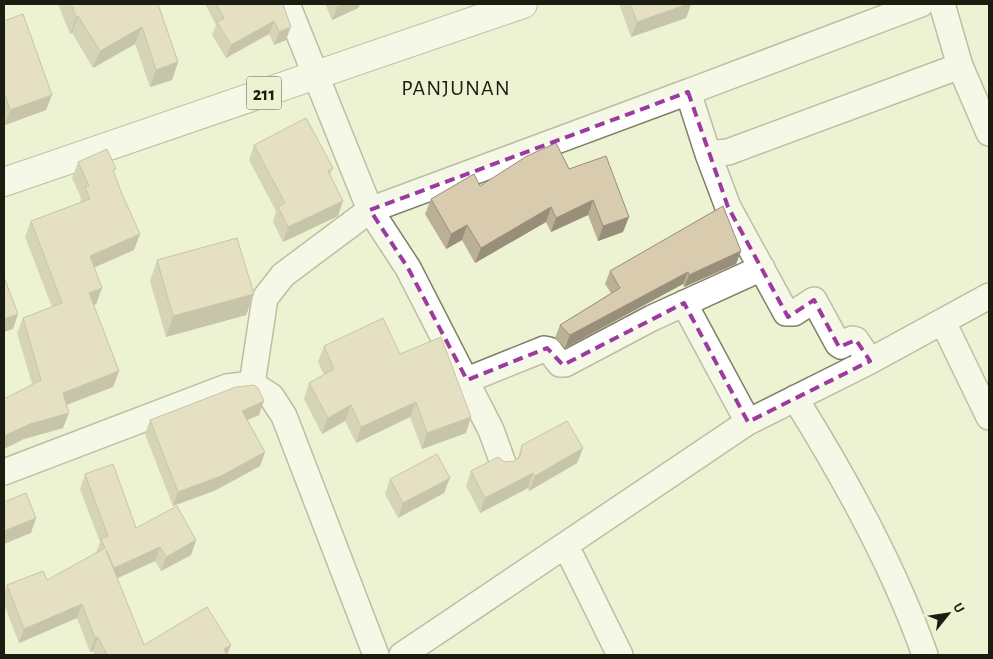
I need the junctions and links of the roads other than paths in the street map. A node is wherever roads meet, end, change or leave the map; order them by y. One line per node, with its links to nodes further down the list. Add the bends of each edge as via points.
1 (287, 4): 6 (street)
2 (523, 4): 6 (main road, 211)
3 (921, 4): 7 (street)
4 (942, 4): 5 (street)
5 (960, 66): 8 (street); 9 (street, via 728,152)
6 (317, 75): 10 (main road, 211); 11 (street)
7 (688, 92): 9 (street); 11 (street)
8 (989, 133)
9 (708, 154): 12 (street, via 728,207)
10 (4, 182)
11 (370, 210): 17 (street, via 408,268); 18 (street, via 283,276 265,298)
12 (762, 268): 14 (street); 16 (street, via 786,313 794,313 814,300 838,344 841,346 856,340)
13 (989, 296): 15 (street)
14 (684, 303): 17 (street, via 565,364 560,364 549,350 544,349); 21 (street)
15 (943, 322): 16 (street); 20 (street)
16 (870, 362): 19 (street)
17 (466, 380): 22 (street)
18 (252, 384): 23 (street, via 227,386); 25 (street, via 271,396 284,416)
19 (795, 398): 21 (street); 28 (street, via 839,468 912,618)
20 (989, 417)
21 (748, 422): 24 (street)
22 (503, 463)
23 (4, 472)
24 (566, 546): 26 (street); 27 (street)
25 (376, 655)
26 (402, 655)
27 (620, 655)
28 (925, 655)

